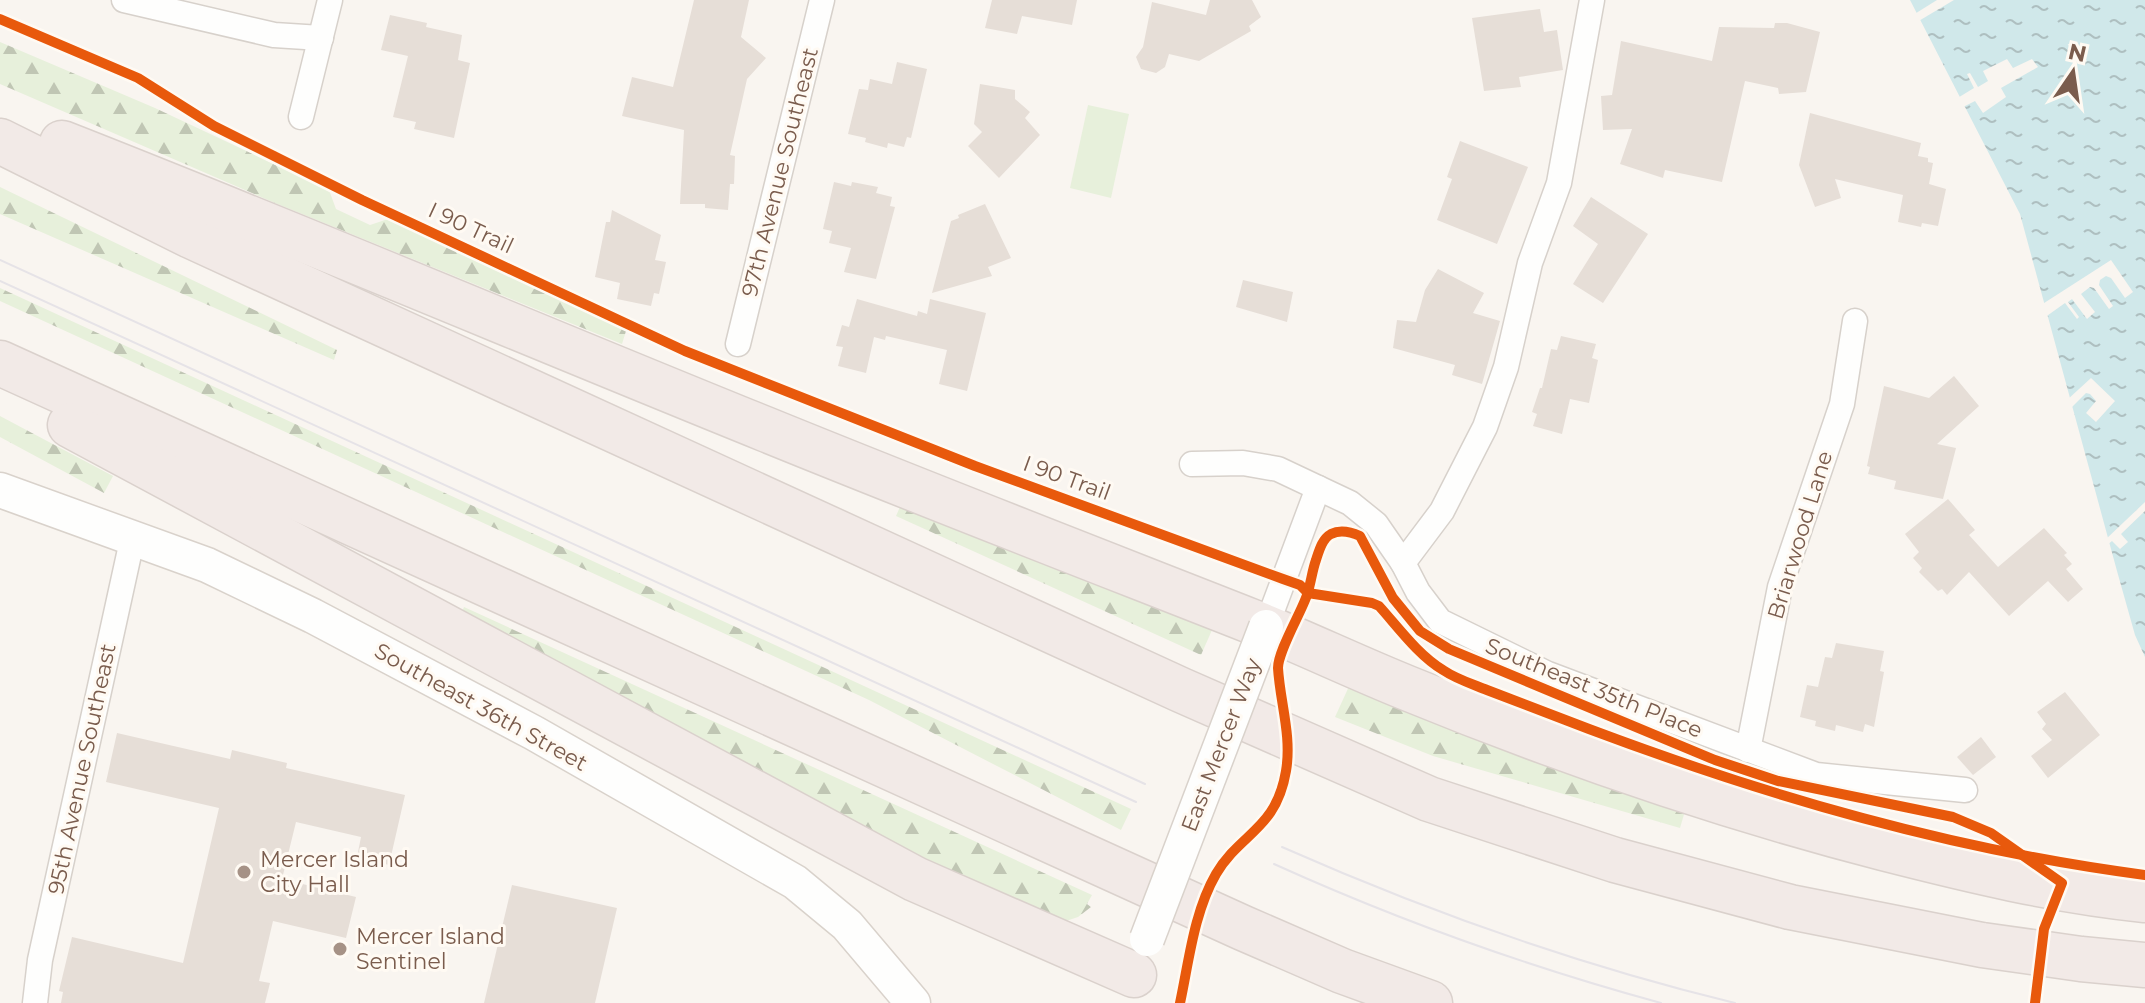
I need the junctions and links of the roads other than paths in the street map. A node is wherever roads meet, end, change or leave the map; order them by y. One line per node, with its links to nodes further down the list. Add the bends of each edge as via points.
1 (124, 0): 5 (street, via 274,35)
2 (330, 0): 5 (street)
3 (822, 0): 10 (street, 97th Avenue Southeast)
4 (1592, 0): 16 (street, via 1559,183 1530,263 1506,367 1485,427 1442,511)
5 (321, 38): 6 (street)
6 (301, 117)
7 (0, 119): 17 (highway)
8 (0, 141): 21 (highway, via 191,236 1429,799 1709,887 1886,928)
9 (1855, 321): 18 (street, Briarwood Lane, via 1842,404 1780,587)
10 (738, 344)
11 (6, 366): 22 (highway, via 55,417 915,879); 25 (highway, via 1243,928)
12 (1192, 464): 13 (street, Southeast 35th Place, via 1278,469)
13 (1318, 488): 16 (street, Southeast 35th Place, via 1350,503 1376,524); 17 (street, East Mercer Way)
14 (0, 490): 15 (street, Southeast 36th Street)
15 (133, 536): 23 (street, 95th Avenue Southeast); 24 (street, Southeast 36th Street, via 313,616 534,733 795,882 847,925)
16 (1403, 563): 18 (street, Southeast 35th Place, via 1440,621 1472,639 1548,674)
17 (1266, 627): 20 (highway, via 1411,690 1701,796 1992,875); 22 (street, East Mercer Way, bridge)
18 (1748, 750): 19 (street, Southeast 35th Place, via 1816,775)
19 (1965, 790)
20 (2145, 900)
21 (2145, 965)
22 (1138, 972)
23 (35, 1003)
24 (913, 1003)
25 (1430, 1003)

